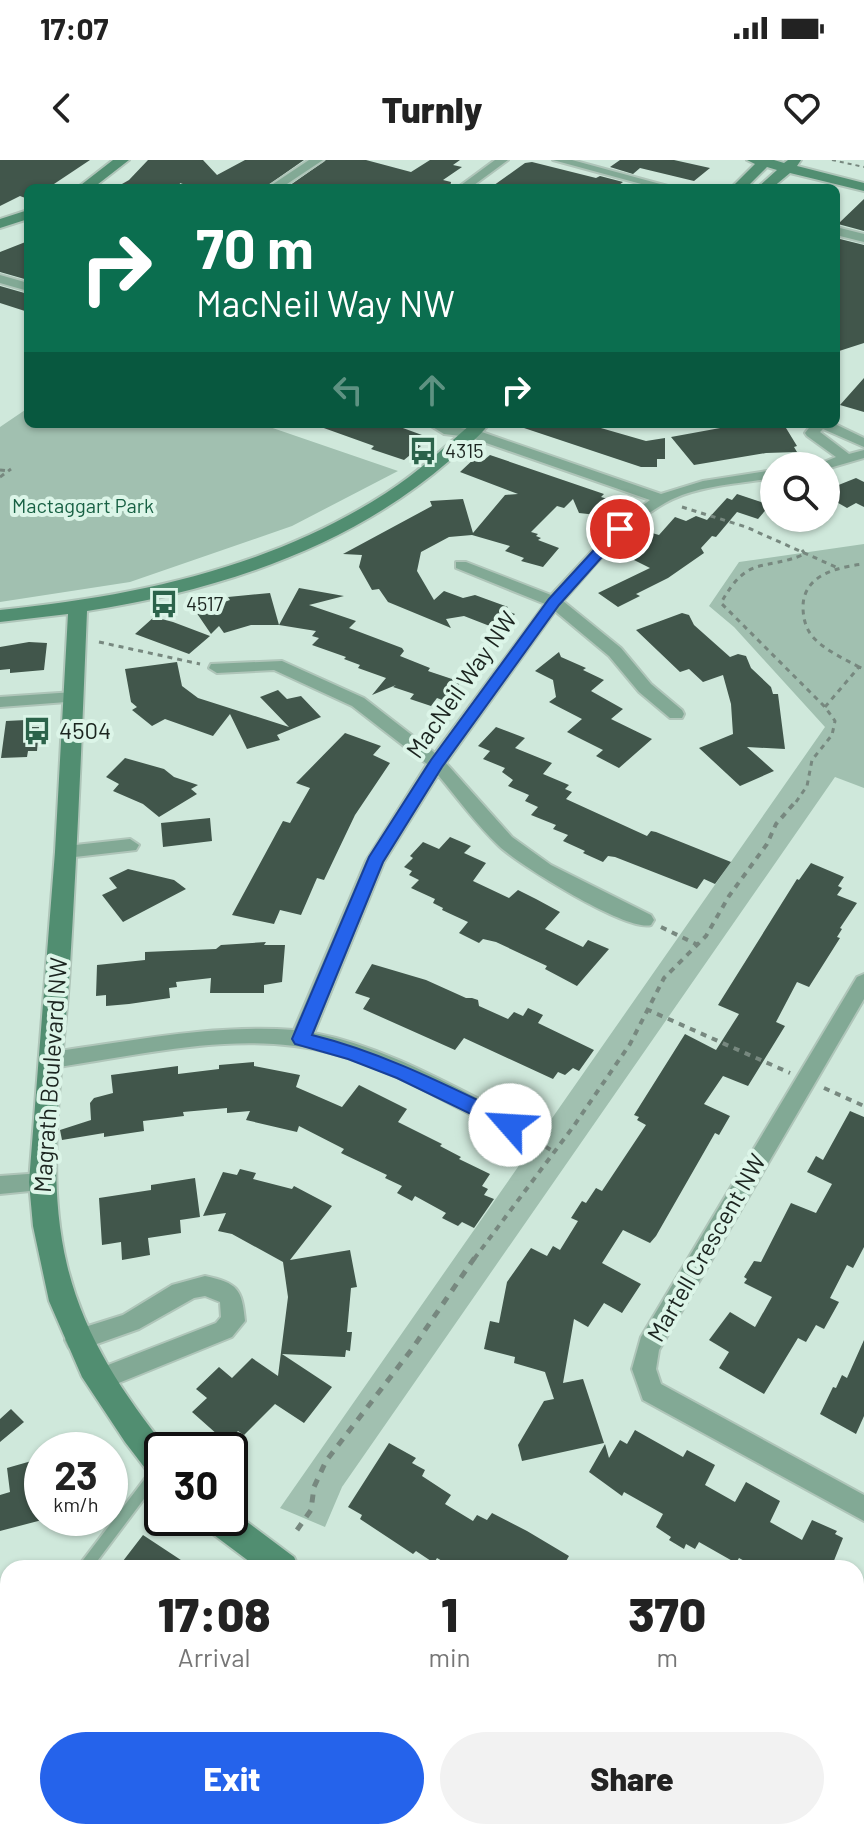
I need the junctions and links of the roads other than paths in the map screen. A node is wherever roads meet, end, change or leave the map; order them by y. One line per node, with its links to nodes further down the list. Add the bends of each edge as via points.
1 (122, 160): 8 (street)
2 (317, 160): 9 (street)
3 (502, 160): 10 (street)
4 (559, 160): 11 (street)
5 (762, 161): 6 (street); 12 (street)
6 (792, 162): 7 (street); 13 (street); 14 (street)
7 (864, 177)
8 (89, 184)
9 (279, 184)
10 (469, 184)
11 (653, 184)
12 (742, 184)
13 (768, 184)
14 (864, 187)
15 (24, 215): 16 (street)
16 (0, 224)
17 (840, 232): 18 (street)
18 (864, 238)
19 (0, 279): 20 (street)
20 (24, 286)
21 (443, 428): 22 (street)
22 (466, 428)
23 (470, 428): 35 (street, via 391,498 315,538 191,582)
24 (474, 428): 32 (street)
25 (817, 428): 29 (street, via 812,433)
26 (830, 428): 27 (street)
27 (864, 443)
28 (864, 454): 29 (street)
29 (849, 460): 30 (street)
30 (840, 462)
31 (760, 476): 32 (street, MacNeil Way NW, via 703,485)
32 (661, 499): 34 (street, MacNeil Way NW, via 620,529)
33 (461, 565): 34 (street)
34 (554, 602): 40 (street, via 615,652); 41 (street, MacNeil Way NW)
35 (78, 606): 36 (street); 38 (street, Magrath Boulevard NW)
36 (0, 616)
37 (217, 668): 41 (street, via 276,665 305,676 358,702)
38 (74, 697): 39 (street); 43 (street, Magrath Boulevard NW)
39 (0, 702)
40 (676, 714)
41 (437, 763): 44 (street, via 506,842 544,870); 46 (street, MacNeil Way NW, via 375,861)
42 (130, 845): 43 (street)
43 (66, 852): 47 (street, Magrath Boulevard NW)
44 (644, 920)
45 (864, 982): 55 (street, Martell Crescent NW, via 642,1361 652,1392)
46 (301, 1039): 47 (street, via 206,1040); 48 (street, via 403,1072)
47 (52, 1060): 49 (street, Magrath Boulevard NW)
48 (510, 1125)
49 (42, 1182): 50 (street); 51 (street, Magrath Boulevard NW, via 53,1272)
50 (0, 1185)
51 (77, 1340): 52 (street, Magrath Boulevard NW); 52 (street, via 132,1321 187,1288 205,1284 231,1297 233,1321 224,1330)
52 (99, 1380): 53 (street, Magrath Boulevard NW)
53 (144, 1441)
54 (144, 1490): 57 (lane)
55 (864, 1509)
56 (241, 1536): 58 (street)
57 (90, 1560)
58 (272, 1560)

